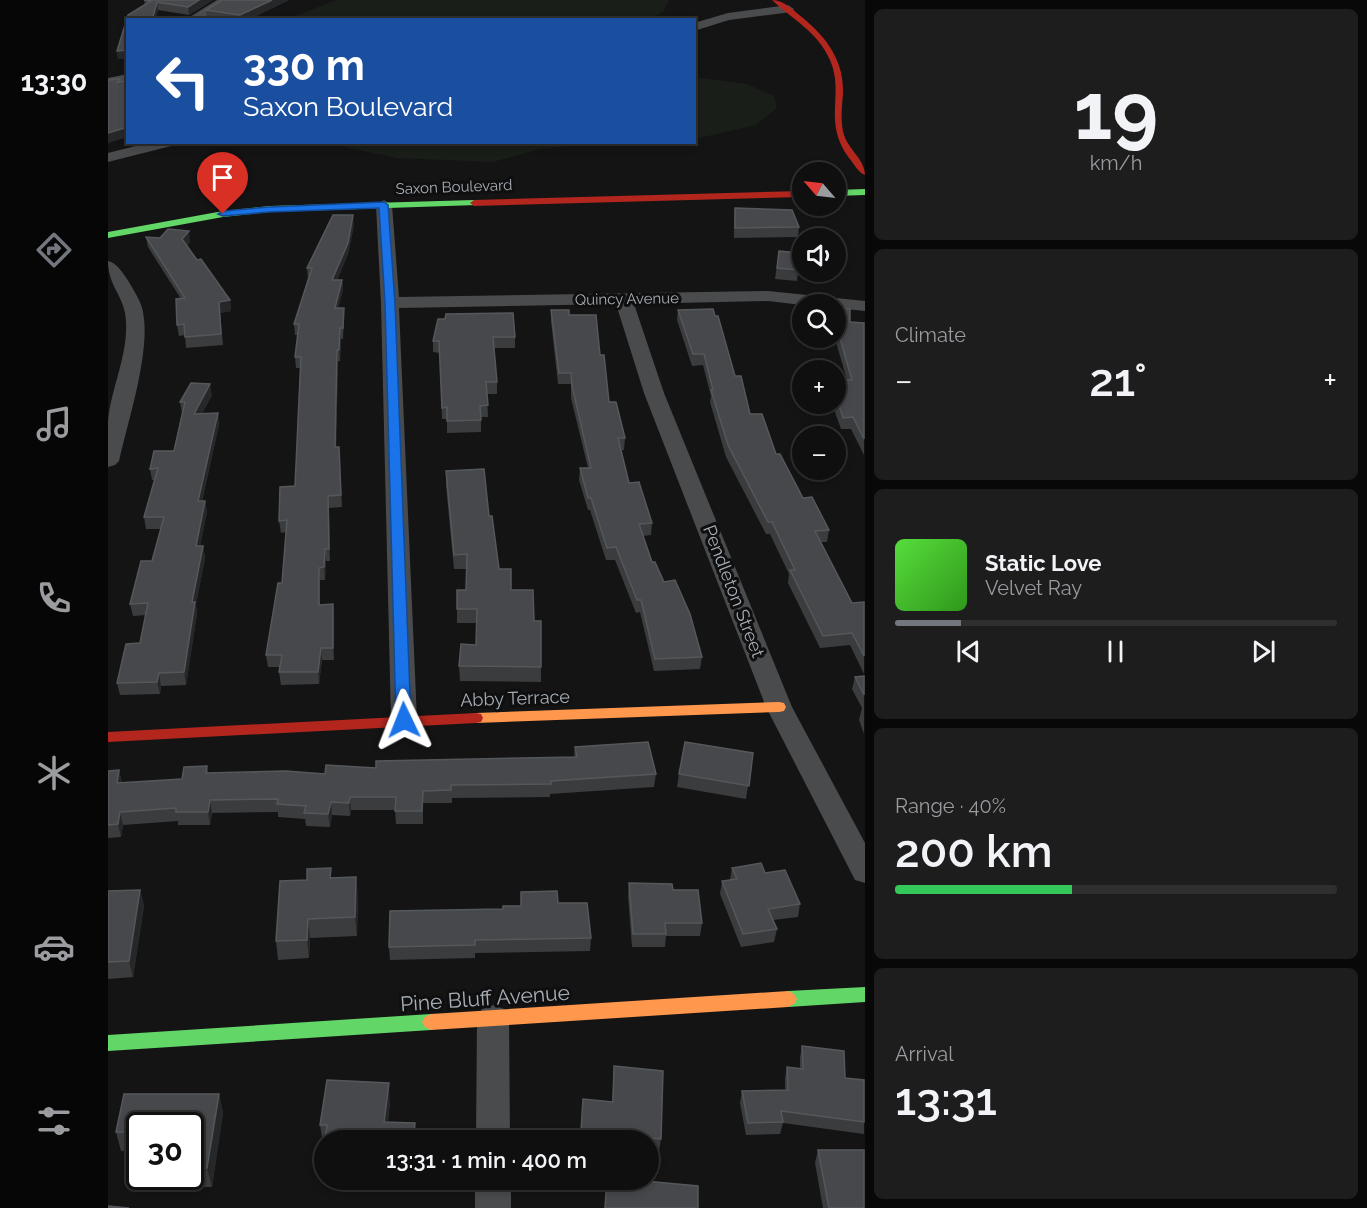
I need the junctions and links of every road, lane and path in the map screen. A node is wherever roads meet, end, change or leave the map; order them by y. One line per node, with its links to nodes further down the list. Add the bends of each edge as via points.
1 (225, 0): 4 (street)
2 (775, 0): 3 (street)
3 (788, 9): 5 (street, via 728,17); 10 (street, via 812,30 832,56 839,80 837,114 841,136)
4 (193, 18)
5 (696, 26)
6 (126, 78): 7 (street)
7 (108, 82)
8 (163, 144): 9 (street)
9 (108, 158)
10 (864, 173)
11 (864, 192): 12 (street)
12 (846, 193)
13 (792, 194): 14 (street, Saxon Boulevard)
14 (384, 205): 15 (street, Saxon Boulevard, via 223,214); 18 (street)
15 (108, 236)
16 (108, 266): 20 (street, via 134,312 135,339)
17 (624, 300): 18 (street, Quincy Avenue); 19 (street, Quincy Avenue, via 768,296); 21 (street, Pendleton Street, via 654,393)
18 (390, 303): 22 (street)
19 (864, 306)
20 (108, 461)
21 (779, 707): 22 (street, Abby Terrace); 24 (street, Pendleton Street)
22 (404, 720): 23 (street, Abby Terrace)
23 (108, 737)
24 (864, 872)
25 (864, 993): 26 (street, Pine Bluff Avenue)
26 (494, 1019): 27 (street, Pine Bluff Avenue); 28 (street)
27 (108, 1043)
28 (493, 1130)
29 (493, 1190): 30 (street)
30 (493, 1208)

